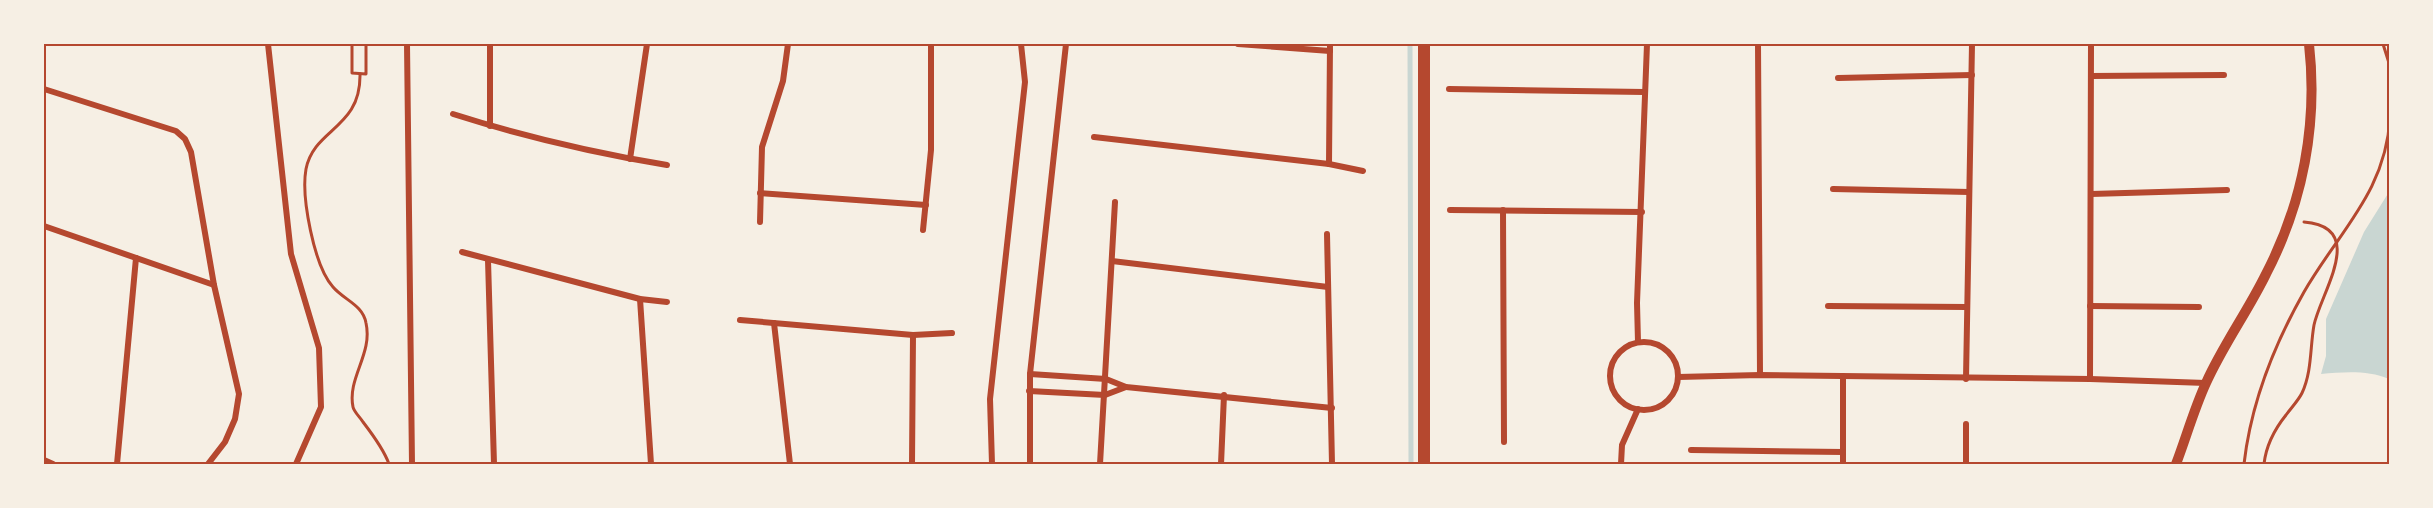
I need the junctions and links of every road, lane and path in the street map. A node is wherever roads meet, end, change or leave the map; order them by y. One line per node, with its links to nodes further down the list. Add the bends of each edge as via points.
1 (268, 44): 94 (street, via 291,254 319,348 321,407)
2 (352, 44): 22 (path, via 352,74)
3 (366, 44): 22 (path, via 366,74)
4 (407, 44): 96 (street)
5 (490, 44): 33 (street)
6 (647, 44): 35 (street)
7 (788, 44): 42 (street, via 783,81 762,147)
8 (932, 44): 45 (street)
9 (1021, 44): 101 (street, via 1025,82 990,399)
10 (1066, 44): 72 (street)
11 (1238, 44): 20 (street)
12 (1330, 44): 20 (street)
13 (1424, 44): 106 (main road)
14 (1647, 44): 30 (street)
15 (1758, 44): 73 (street)
16 (1972, 44): 23 (street)
17 (2091, 44): 25 (street)
18 (2309, 44): 49 (street, via 2310,122)
19 (2383, 44): 21 (path)
20 (1330, 51): 36 (street)
21 (2389, 62): 26 (path)
22 (360, 74): 95 (path, via 359,97 352,111 313,152 306,168 307,213 324,273 333,287 357,306 366,321 367,351 356,377 353,408)
23 (1972, 75): 27 (street); 41 (street)
24 (2224, 75): 25 (street)
25 (2091, 76): 43 (street)
26 (2390, 76)
27 (1838, 78)
28 (44, 89): 59 (street, via 176,131 185,139 191,152)
29 (1449, 89): 30 (street)
30 (1644, 92): 48 (street)
31 (453, 114): 33 (street)
32 (2390, 117): 54 (path, via 2380,169 2368,196)
33 (490, 126): 35 (street)
34 (1094, 137): 36 (street)
35 (630, 159): 37 (street)
36 (1329, 164): 38 (street)
37 (667, 165)
38 (1363, 171)
39 (1833, 189): 41 (street)
40 (2227, 190): 43 (street)
41 (1969, 192): 65 (street)
42 (760, 193): 45 (street); 50 (street)
43 (2091, 194): 64 (street)
44 (1115, 202): 58 (street)
45 (926, 205): 52 (street)
46 (1450, 210): 47 (street)
47 (1503, 210): 48 (street); 87 (street)
48 (1642, 212): 71 (street)
49 (2290, 221): 54 (path, via 2329,229); 79 (street, via 2266,274)
50 (760, 222)
51 (44, 226): 56 (street)
52 (923, 230)
53 (1328, 234): 60 (street)
54 (2336, 244): 111 (path, via 2278,343 2248,432); 112 (path, via 2338,259 2319,306 2303,391 2275,431 2265,451)
55 (462, 252): 57 (street)
56 (136, 258): 59 (street); 92 (street)
57 (488, 260): 61 (street); 97 (street)
58 (1112, 261): 60 (street); 77 (street)
59 (214, 285): 93 (street, via 239,394 235,419 225,442)
60 (1328, 287): 84 (street)
61 (640, 299): 62 (street); 98 (street)
62 (667, 302)
63 (1828, 306): 65 (street)
64 (2090, 306): 66 (street); 76 (street)
65 (1967, 307): 78 (street)
66 (2199, 307)
67 (740, 320): 68 (street)
68 (774, 322): 70 (street); 99 (street)
69 (952, 333): 70 (street)
70 (913, 335): 100 (street)
71 (1638, 342): 75 (street, via 1656,344 1671,354); 85 (street, via 1624,347 1614,358 1610,371 1611,386 1618,399)
72 (1030, 374): 77 (street); 81 (street)
73 (1760, 375): 74 (street); 75 (street)
74 (1843, 376): 78 (street); 89 (street)
75 (1678, 377): 85 (street, via 1667,401 1656,408)
76 (2090, 378): 78 (street); 79 (street)
77 (1106, 379): 80 (street); 82 (street)
78 (1966, 379)
79 (2206, 383): 110 (street)
80 (1126, 387): 82 (street); 83 (street)
81 (1029, 391): 82 (street); 102 (street)
82 (1105, 395): 103 (street)
83 (1224, 395): 84 (street); 104 (street)
84 (1332, 408): 105 (street)
85 (1638, 409): 107 (street, via 1622,445)
86 (1966, 424): 109 (street)
87 (1504, 441)
88 (1691, 450): 89 (street)
89 (1843, 452): 108 (street)
90 (44, 460): 91 (street)
91 (53, 465)
92 (117, 465)
93 (208, 465)
94 (296, 465)
95 (389, 465)
96 (412, 465)
97 (494, 465)
98 (651, 465)
99 (790, 465)
100 (912, 465)
101 (992, 465)
102 (1030, 465)
103 (1100, 465)
104 (1221, 465)
105 (1332, 465)
106 (1424, 465)
107 (1621, 465)
108 (1844, 465)
109 (1966, 465)
110 (2176, 465)
111 (2244, 465)
112 (2264, 465)

